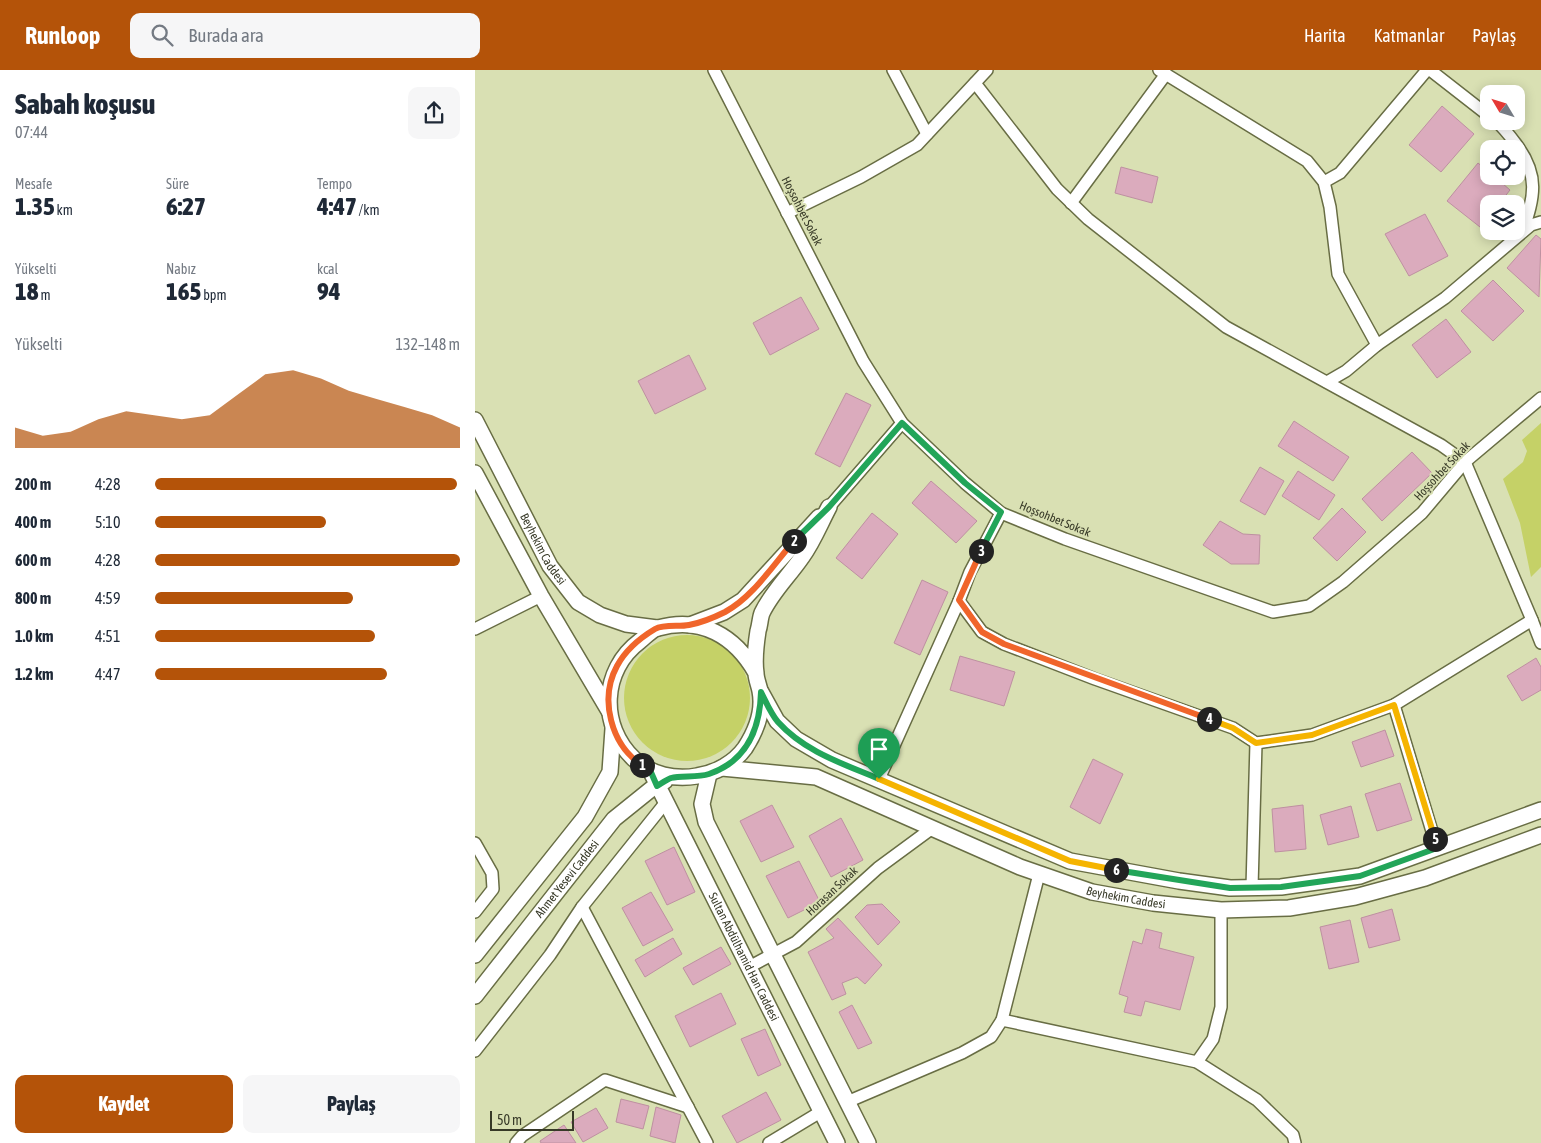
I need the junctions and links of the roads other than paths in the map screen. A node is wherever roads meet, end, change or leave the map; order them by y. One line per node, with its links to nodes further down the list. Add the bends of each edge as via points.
1 (714, 70): 12 (street, Hoşsohbet Sokak)
2 (893, 70): 9 (street)
3 (987, 70): 6 (street)
4 (1429, 70): 7 (street); 10 (street, via 1340,173)
5 (1163, 72): 10 (street, via 1307,161); 11 (street)
6 (975, 82): 9 (street); 11 (street)
7 (1480, 109)
8 (1505, 130): 14 (street, via 1523,153 1533,176 1532,200)
9 (927, 134): 12 (street, via 917,145 861,177)
10 (1324, 182): 17 (street, via 1338,274)
11 (1071, 202): 18 (street, via 1087,219 1226,327)
12 (787, 213): 21 (street, Hoşsohbet Sokak, via 863,361)
13 (1541, 222): 15 (street)
14 (1525, 224)
15 (1525, 230)
16 (1513, 240): 17 (street, via 1445,298)
17 (1377, 344): 18 (street, via 1346,371)
18 (1327, 382): 22 (street, via 1441,445)
19 (1541, 398): 22 (street, Hoşsohbet Sokak)
20 (475, 420): 30 (main road, Beyhekim Caddesi, via 550,566 578,602 626,624)
21 (902, 423): 24 (street); 25 (street, Hoşsohbet Sokak, via 965,483)
22 (1465, 462): 25 (street, Hoşsohbet Sokak, via 1422,513 1343,582 1309,606 1273,612 1065,539); 28 (street)
23 (475, 473): 26 (main road, Beyhekim Caddesi)
24 (829, 507): 29 (main road, via 743,600 724,612); 33 (main road, via 803,556 762,614)
25 (1001, 512): 27 (street)
26 (541, 596): 31 (street); 36 (main road, Beyhekim Caddesi)
27 (959, 600): 38 (street, via 982,632 1004,644 1233,728); 42 (street)
28 (1531, 620): 32 (street); 35 (street)
29 (690, 625): 30 (main road); 33 (main road, via 713,630 732,641 746,655)
30 (657, 628): 36 (main road, via 629,649 616,667 609,689)
31 (475, 629)
32 (1541, 643)
33 (756, 673): 34 (main road)
34 (761, 692): 40 (main road, via 760,714 753,736 740,754); 42 (main road, Beyhekim Caddesi, via 777,721 796,739 831,760)
35 (1394, 705): 38 (street, via 1312,735); 51 (street)
36 (609, 711): 37 (main road)
37 (613, 728): 39 (main road, via 627,752); 57 (main road, Ahmet Yesevi Caddesi, via 610,772 585,817)
38 (1256, 743): 53 (street)
39 (650, 770): 41 (main road); 43 (main road, Sultan Abdülhamid Han Caddesi)
40 (715, 771): 41 (main road, via 689,778); 46 (main road, Beyhekim Caddesi, via 816,777); 48 (main road, Sultan Abdülhamid Han Caddesi, via 702,804)
41 (672, 778): 43 (main road, Ahmet Yesevi Caddesi)
42 (879, 779): 53 (main road, Beyhekim Caddesi, via 1070,861 1179,881 1230,888)
43 (657, 786): 44 (main road, Sultan Abdülhamid Han Caddesi); 60 (main road, Ahmet Yesevi Caddesi, via 614,819)
44 (666, 802): 50 (main road, Sultan Abdülhamid Han Caddesi); 54 (street)
45 (1541, 810): 51 (main road, Beyhekim Caddesi)
46 (931, 829): 52 (main road, Beyhekim Caddesi); 58 (street, Horasan Sokak, via 878,868 797,942)
47 (1541, 835): 55 (main road, Beyhekim Caddesi, via 1425,878 1355,897 1289,908)
48 (713, 836): 50 (main road, via 700,833 694,836); 58 (main road, Sultan Abdülhamid Han Caddesi)
49 (475, 843): 56 (street, via 492,872 493,889)
50 (689, 848): 59 (main road, Sultan Abdülhamid Han Caddesi)
51 (1437, 848): 53 (main road, Beyhekim Caddesi, via 1360,876 1281,887)
52 (1039, 874): 55 (main road, Beyhekim Caddesi, via 1092,892); 61 (street)
53 (1252, 887)
54 (581, 907): 62 (street, via 550,955); 65 (street)
55 (1221, 910): 63 (street, via 1221,1007 1213,1039)
56 (475, 912)
57 (475, 955)
58 (773, 956): 59 (street, Horasan Sokak); 64 (main road, Sultan Abdülhamid Han Caddesi)
59 (749, 967): 66 (main road, Sultan Abdülhamid Han Caddesi)
60 (475, 996)
61 (1002, 1020): 63 (street); 64 (street, via 991,1036 962,1054)
62 (475, 1051)
63 (1197, 1062): 72 (street, via 1257,1100 1293,1135)
64 (847, 1102): 71 (main road, Sultan Abdülhamid Han Caddesi)
65 (688, 1107): 67 (street, via 605,1080); 68 (street)
66 (822, 1111): 69 (street); 70 (main road, Sultan Abdülhamid Han Caddesi)
67 (516, 1143)
68 (707, 1143)
69 (769, 1143)
70 (837, 1143)
71 (868, 1143)
72 (1295, 1143)

